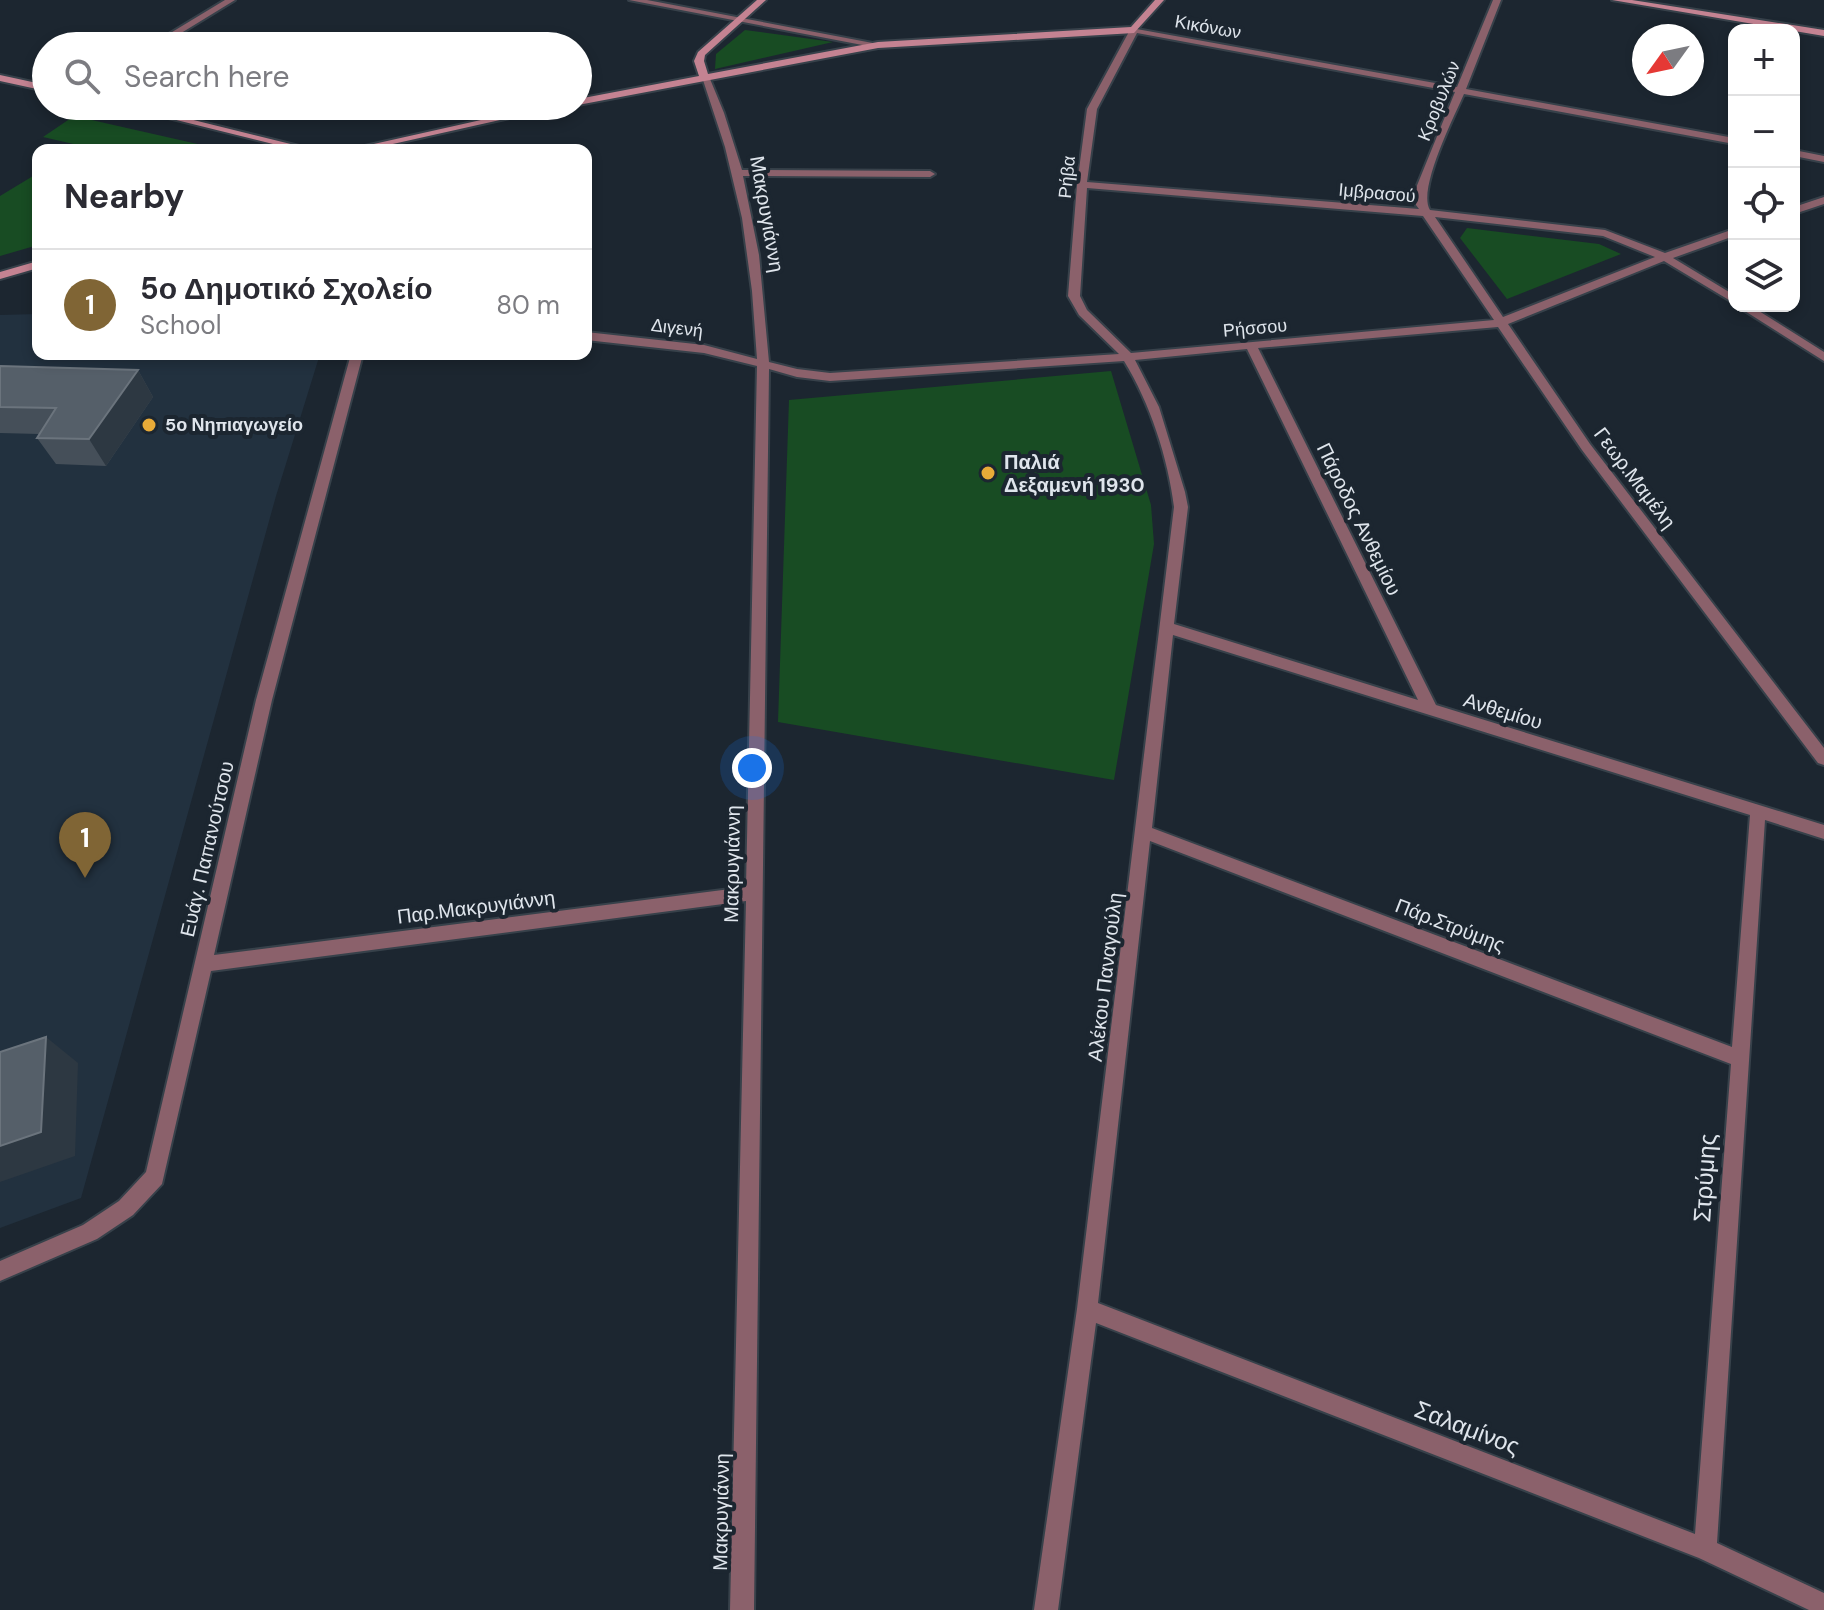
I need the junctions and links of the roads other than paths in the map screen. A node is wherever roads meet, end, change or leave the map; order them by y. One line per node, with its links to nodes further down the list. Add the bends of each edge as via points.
1 (231, 0): 9 (street)
2 (633, 0): 7 (street)
3 (762, 0): 7 (street)
4 (1160, 0): 8 (street, Ρήβα)
5 (1497, 0): 15 (street, Κροβυλών)
6 (1616, 0): 10 (street)
7 (741, 19): 11 (street); 13 (street, via 701,54)
8 (1134, 30): 11 (street, Κικόνων); 15 (street, Κικόνων); 26 (street, Ρήβα, via 1092,109)
9 (177, 32)
10 (1824, 33)
11 (878, 45): 13 (street, Κικόνων)
12 (0, 78): 14 (street)
13 (705, 79): 16 (street, Κικόνων); 24 (street, Μακρυγιάννη)
14 (32, 85)
15 (1461, 90): 19 (street, Κικόνων); 29 (street, Κροβυλών, via 1421,188)
16 (592, 99)
17 (184, 120): 20 (street)
18 (492, 120): 21 (street)
19 (1728, 140)
20 (285, 144)
21 (380, 144)
22 (1800, 154): 23 (street)
23 (1824, 159)
24 (739, 173): 25 (street); 42 (street, Μακρυγιάννη, via 760,303)
25 (930, 174)
26 (1082, 185): 29 (street, Ιμβρασού); 39 (street, Ρήβα, via 1074,296 1083,312)
27 (1824, 200): 28 (street)
28 (1800, 209)
29 (1426, 213): 31 (street, Ιμβρασού, via 1605,233); 36 (street, Γεωρ.Μαμέλη)
30 (1728, 234): 31 (street, Ρήσσου)
31 (1665, 257): 34 (street, Ιμβρασού); 36 (street, Ρήσσου)
32 (32, 266): 33 (street)
33 (0, 276)
34 (1728, 296)
35 (1753, 312): 40 (street)
36 (1499, 323): 38 (street, Ρήσσου); 45 (street, Γεωρ.Μαμέλη, via 1586,447)
37 (592, 337): 42 (street, Διγενή, via 704,349)
38 (1251, 346): 39 (street, Ρήσσου); 44 (street, Πάροδος Ανθεμίου)
39 (1128, 356): 42 (street, Ρήσσου, via 830,377); 43 (street, Αλέκου Παναγούλη, via 1180,495)
40 (1824, 357)
41 (355, 360): 50 (street, Ευάγ. Παπανούτσου, via 264,700)
42 (763, 364): 49 (street, Μακρυγιάννη)
43 (1169, 628): 44 (street, Ανθεμίου); 47 (street, Αλέκου Παναγούλη)
44 (1430, 709): 46 (street, Ανθεμίου)
45 (1824, 759)
46 (1758, 811): 48 (street, Ανθεμίου); 51 (street, Στρύμης)
47 (1145, 832): 51 (street, Πάρ.Στρύμης); 53 (street, Αλέκου Παναγούλη)
48 (1824, 832)
49 (754, 893): 50 (street, Παρ.Μακρυγιάννη); 56 (street, Μακρυγιάννη)
50 (203, 964): 52 (street, Ευάγ. Παπανούτσου, via 155,1177 126,1208 90,1232)
51 (1740, 1059): 54 (street, Στρύμης)
52 (0, 1271)
53 (1087, 1309): 54 (street, Σαλαμίνος); 57 (street, Αλέκου Παναγούλη)
54 (1705, 1549): 55 (street, Σαλαμίνος)
55 (1824, 1605)
56 (742, 1610)
57 (1046, 1610)

